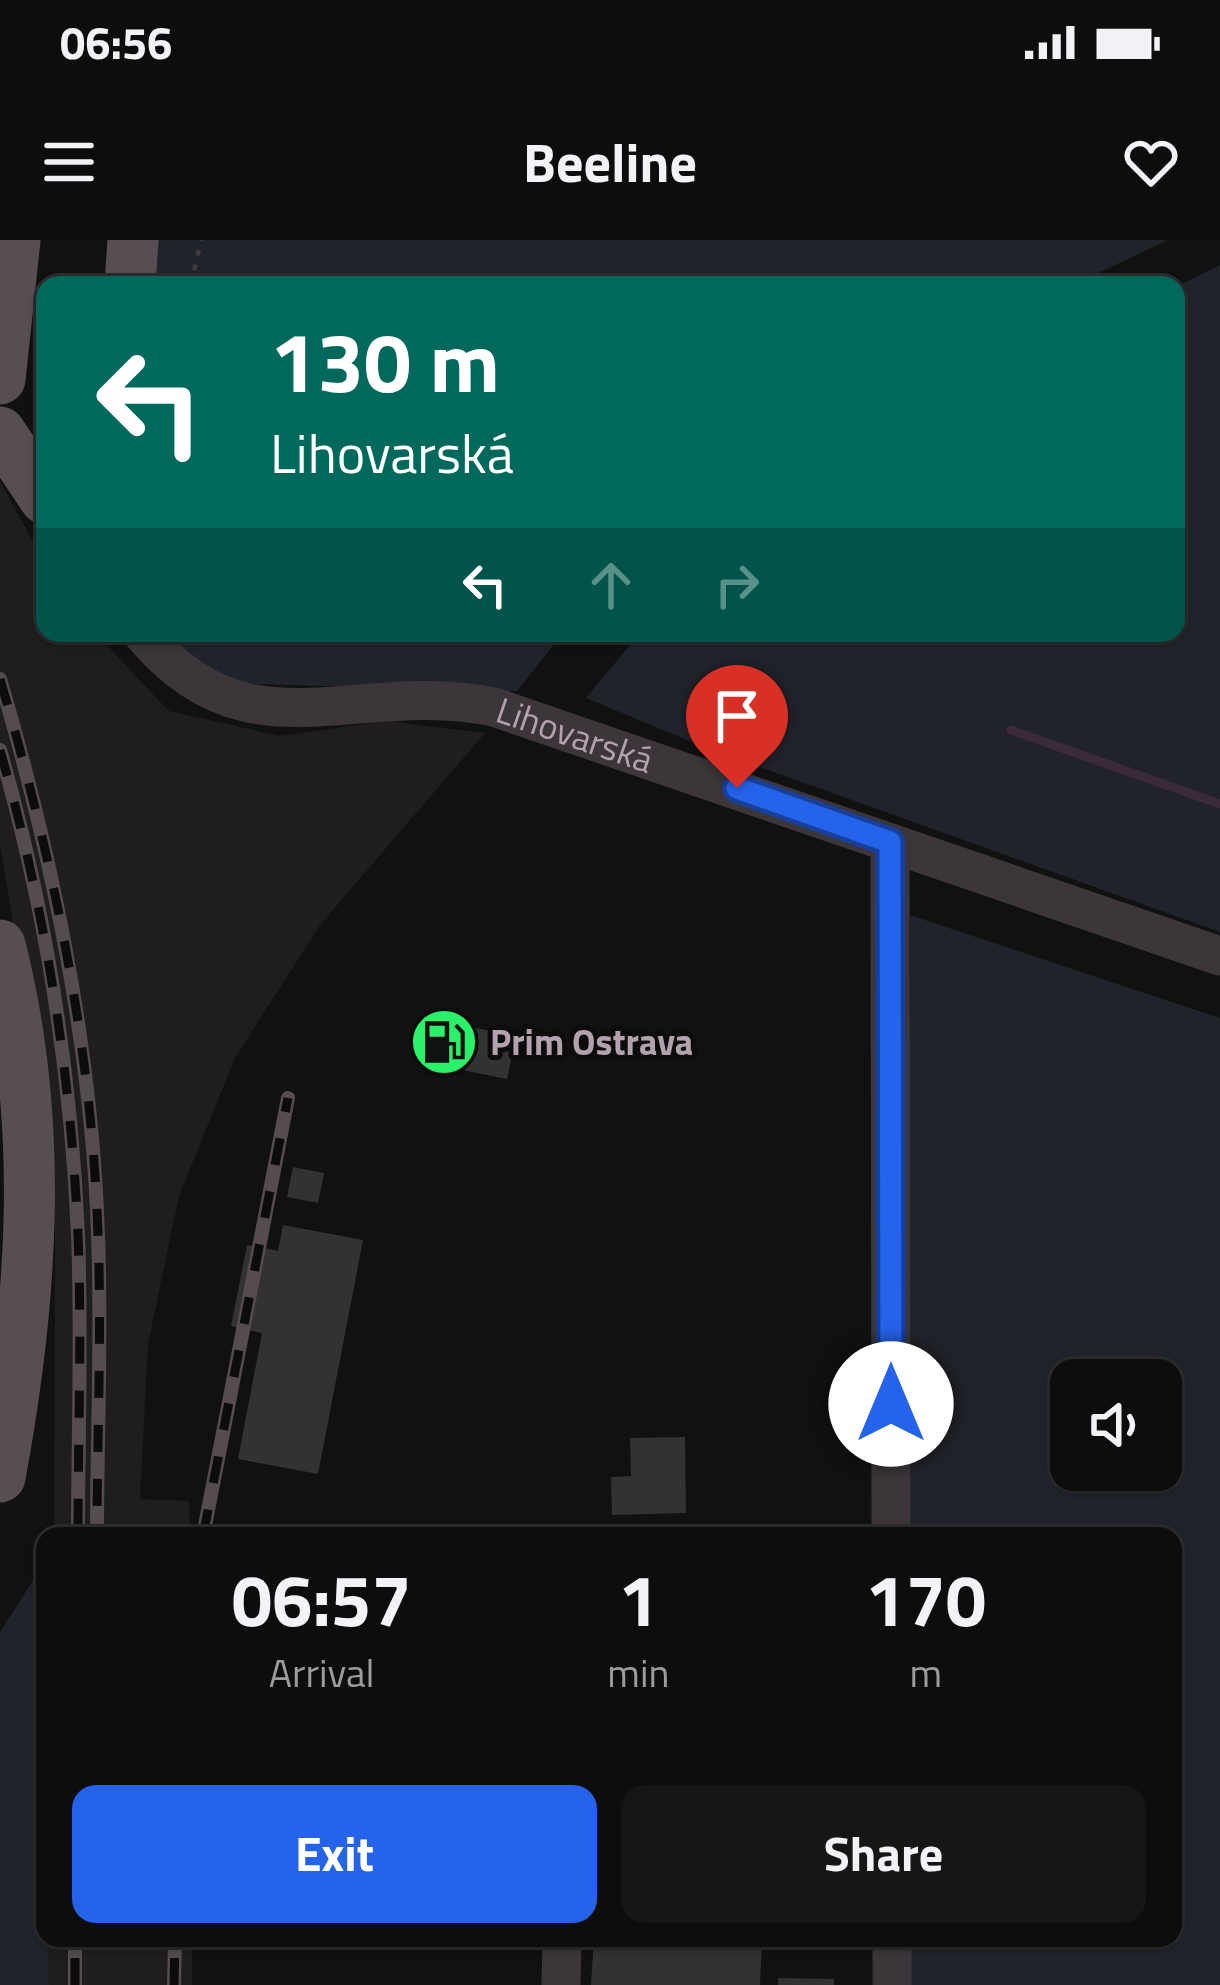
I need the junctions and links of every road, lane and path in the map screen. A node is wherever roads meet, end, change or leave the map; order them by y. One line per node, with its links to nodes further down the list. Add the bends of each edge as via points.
1 (15, 240): 6 (main road)
2 (133, 240): 4 (main road)
3 (201, 240): 5 (path)
4 (131, 276)
5 (192, 276)
6 (0, 379)
7 (0, 432): 8 (main road)
8 (36, 486)
9 (151, 642): 10 (street, Lihovarská, via 188,680 239,704 288,709 406,697 479,704)
10 (890, 842): 12 (street, Lihovarská); 14 (street)
11 (0, 945): 13 (main road, via 22,1059 31,1172 22,1331)
12 (1220, 956)
13 (0, 1477)
14 (891, 1527)
15 (562, 1947): 17 (street)
16 (892, 1947): 18 (street)
17 (561, 1985)
18 (892, 1985)

